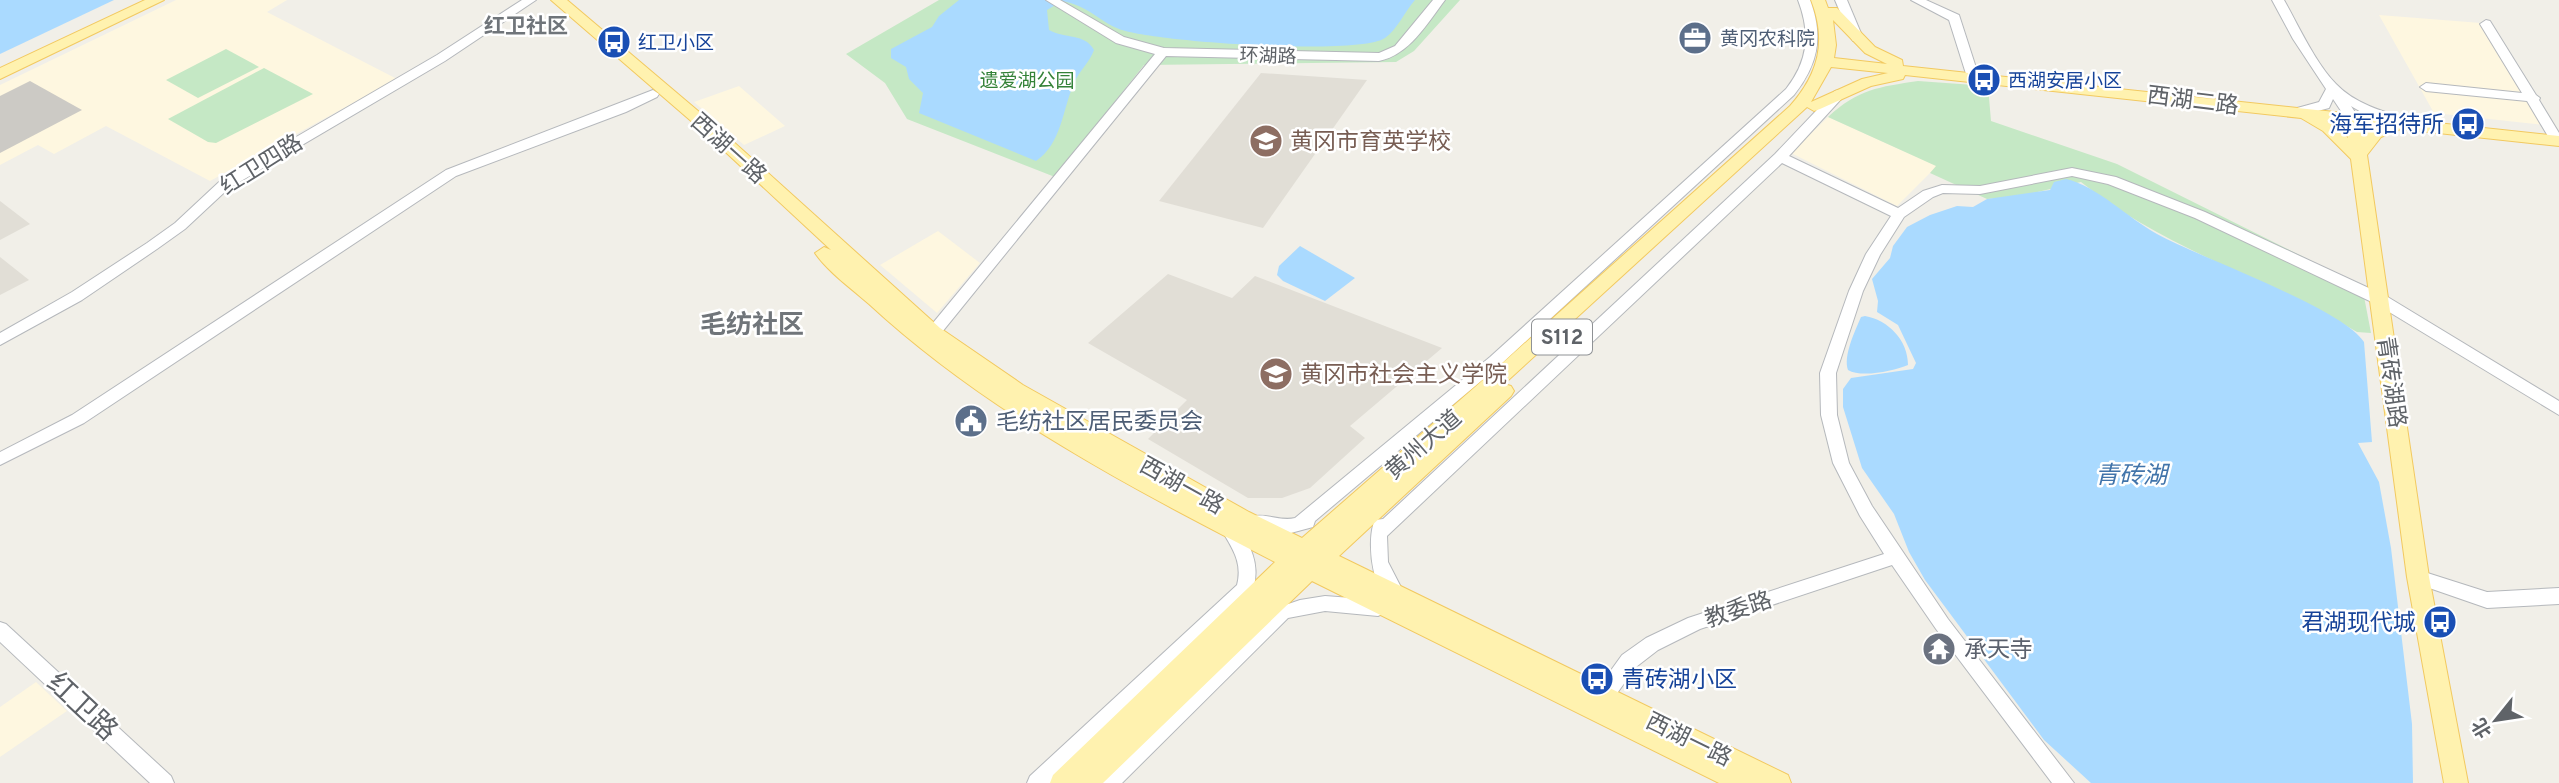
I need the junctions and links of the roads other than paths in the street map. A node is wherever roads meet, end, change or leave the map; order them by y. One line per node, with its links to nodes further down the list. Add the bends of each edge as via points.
1 (143, 0): 16 (main road)
2 (157, 0): 18 (main road)
3 (530, 0): 35 (street, 红卫四路, via 441,58 224,185 152,246)
4 (542, 0): 22 (main road, 西湖一路)
5 (558, 0): 34 (main road, 西湖一路, via 711,130)
6 (1052, 0): 14 (street, 环湖路, via 1134,46)
7 (1439, 0): 14 (street, 环湖路, via 1390,55)
8 (1804, 0): 41 (street, via 1812,18 1810,62 1790,92 1495,361)
9 (1818, 0): 15 (main road, 黄州大道 / S112)
10 (1917, 0): 19 (street, via 1955,18)
11 (2278, 0): 21 (street, 青砖湖路)
12 (1834, 4): 15 (main road, via 1838,32); 17 (main road, via 1857,37 1882,57)
13 (2486, 24): 24 (street)
14 (1163, 52): 34 (street)
15 (1833, 62): 17 (main road, 西湖二路); 25 (main road, 黄州大道 / S112, via 1828,87); 39 (main road, 黄州大道 / S112, via 1769,134)
16 (0, 67)
17 (1932, 72): 19 (main road, 西湖二路); 23 (main road, via 1885,77)
18 (0, 74)
19 (1973, 77): 26 (main road, 西湖二路)
20 (2426, 87): 24 (street)
21 (2333, 88): 26 (street, via 2324,105); 27 (street, 青砖湖路); 28 (street, via 2364,108)
22 (653, 93): 37 (street, via 451,173 78,419); 40 (main road, 西湖一路, via 882,307 953,366 1053,431)
23 (1839, 94): 25 (main road); 31 (street)
24 (2534, 98): 29 (street)
25 (1814, 106): 38 (main road, 黄州大道 / S112)
26 (2295, 113): 27 (main road, 西湖二路); 30 (main road, via 2329,128)
27 (2354, 120): 28 (main road, 西湖二路); 30 (main road, 青砖湖路)
28 (2411, 125): 29 (main road, 西湖二路); 30 (main road, via 2375,133)
29 (2558, 140)
30 (2358, 156): 33 (main road, 青砖湖路)
31 (1780, 157): 32 (street); 42 (street)
32 (1899, 214): 33 (street, via 1942,189 1980,190 2062,173 2084,173 2200,215); 43 (street, via 1872,254 1828,373 1829,415 1841,463)
33 (2381, 300): 36 (street); 45 (main road, 青砖湖路)
34 (933, 333): 40 (main road, 西湖一路, via 1027,397)
35 (0, 340)
36 (2559, 409)
37 (0, 459)
38 (1390, 497): 42 (street); 44 (main road, 黄州大道 / S112)
39 (1356, 504): 41 (street); 44 (main road, 黄州大道 / S112)
40 (1236, 524): 41 (street); 44 (main road, 西湖一路); 46 (street, via 1247,555)
41 (1300, 524)
42 (1379, 533): 48 (street, via 1377,561)
43 (1896, 557): 52 (street, 教委路, via 1694,623 1629,661); 60 (street)
44 (1307, 560): 48 (main road, 西湖一路); 50 (main road, 黄州大道 / S112)
45 (2418, 577): 47 (street, via 2487,600); 61 (main road, 青砖湖路)
46 (1247, 588): 50 (street); 54 (street)
47 (2559, 596)
48 (1396, 604): 49 (street, via 1324,602); 52 (main road, 西湖一路); 58 (main road, 西湖一路)
49 (1283, 612): 50 (street); 57 (street)
50 (1243, 620): 55 (main road, 黄州大道 / S112); 56 (main road, 黄州大道 / S112)
51 (0, 630): 53 (street, 红卫路)
52 (1603, 697): 59 (main road, 西湖一路)
53 (164, 783)
54 (1037, 783)
55 (1062, 783)
56 (1086, 783)
57 (1108, 783)
58 (1744, 783)
59 (1779, 783)
60 (2064, 783)
61 (2456, 783)

